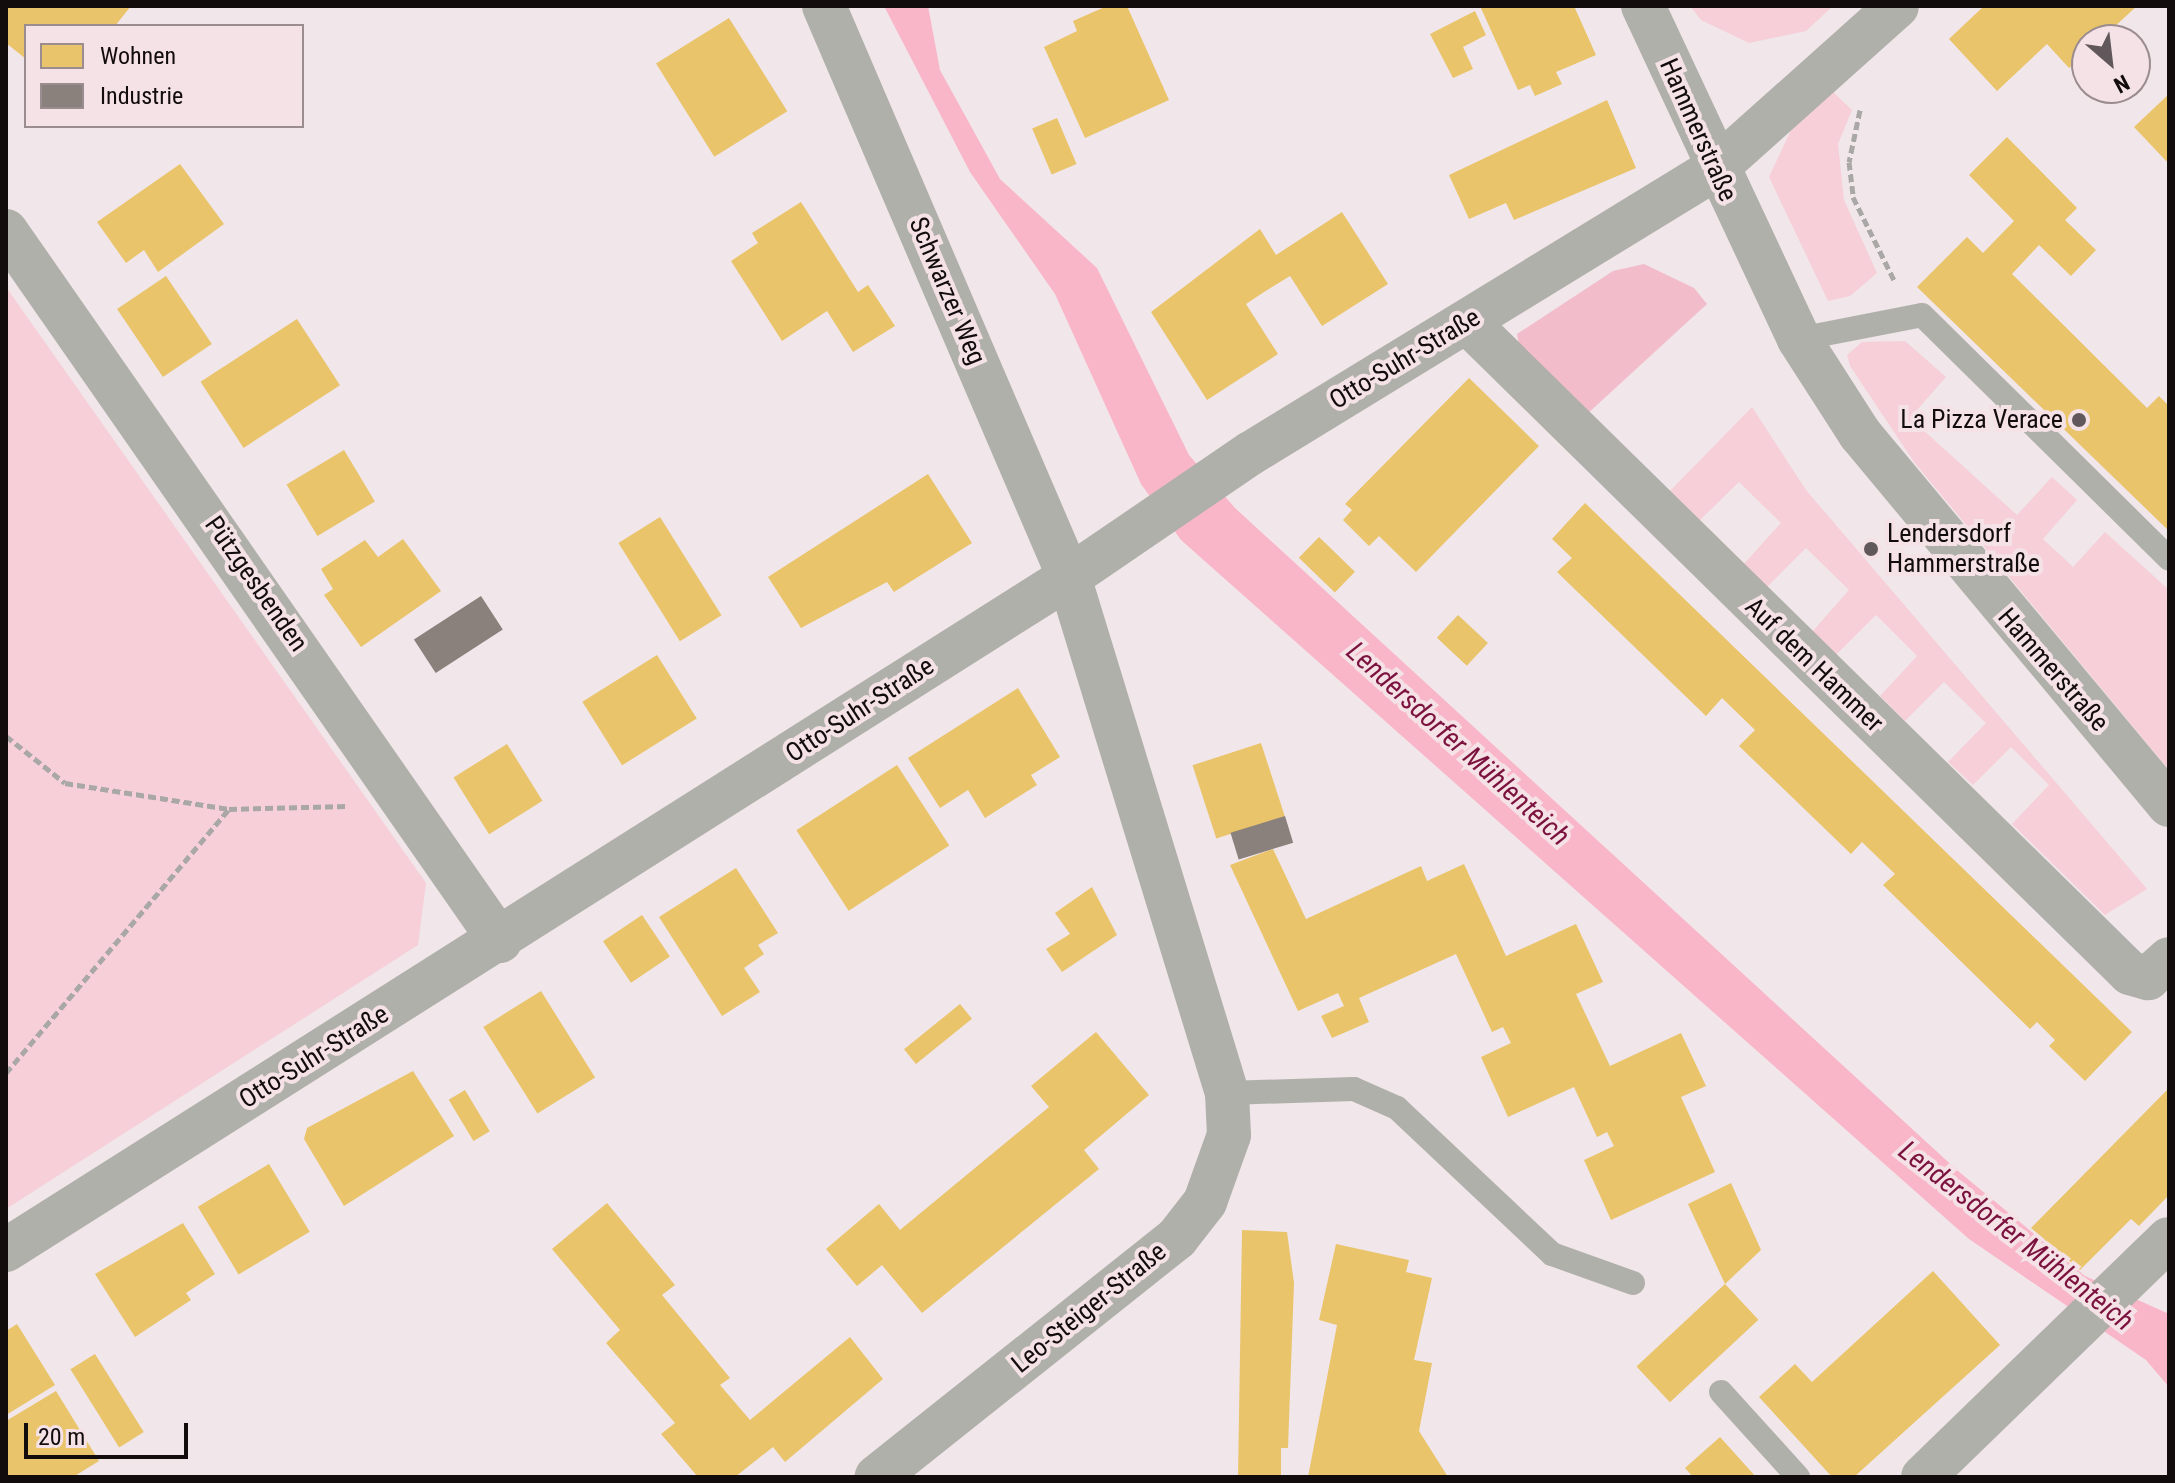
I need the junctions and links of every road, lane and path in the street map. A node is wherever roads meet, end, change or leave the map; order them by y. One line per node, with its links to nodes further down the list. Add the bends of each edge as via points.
1 (824, 6): 11 (street, Schwarzer Weg)
2 (1643, 6): 5 (street, Hammerstraße)
3 (1897, 6): 5 (street, Otto-Suhr-Straße)
4 (1860, 110): 7 (path, via 1849,162 1853,197 1894,280)
5 (1715, 169): 8 (street, Otto-Suhr-Straße); 9 (street, Hammerstraße)
6 (6, 231): 13 (street, Pützgesbenden)
7 (1922, 315): 9 (lane); 10 (lane)
8 (1467, 322): 11 (street, Otto-Suhr-Straße, via 1251,453); 17 (street, Auf dem Hammer, via 2130,973 2148,978)
9 (1799, 339): 14 (street, Hammerstraße, via 1922,516)
10 (2169, 559)
11 (1069, 577): 16 (street, Otto-Suhr-Straße); 19 (street, Leo-Steiger-Straße)
12 (6, 736): 15 (path, via 65,783)
13 (408, 805): 15 (path); 16 (street, Pützgesbenden)
14 (2169, 805)
15 (229, 809): 18 (path)
16 (500, 941): 21 (street, Otto-Suhr-Straße)
17 (2169, 959)
18 (6, 1073)
19 (1227, 1093): 22 (lane, via 1354,1089 1397,1108 1552,1254); 24 (street, Leo-Steiger-Straße, via 1229,1135 1220,1170 1177,1238)
20 (2169, 1239): 26 (street)
21 (6, 1250)
22 (1633, 1283)
23 (1721, 1392): 25 (lane)
24 (876, 1477)
25 (1798, 1477)
26 (1923, 1477)

